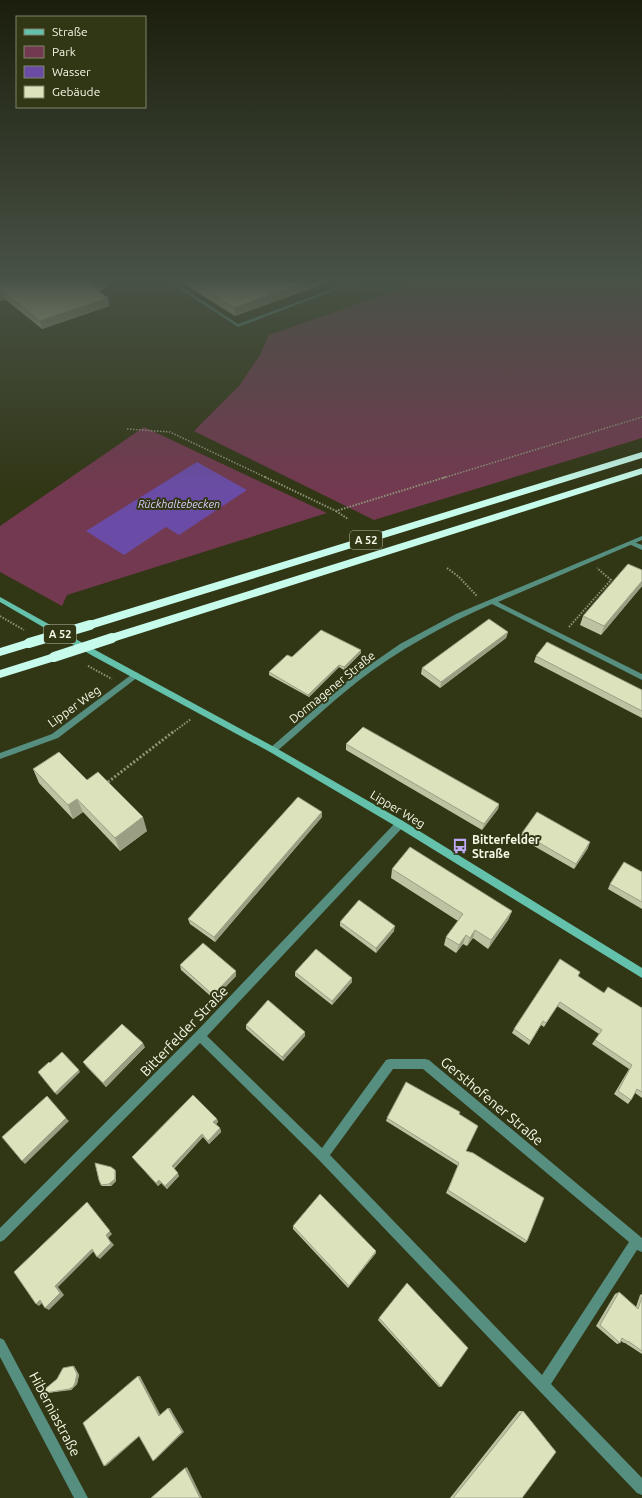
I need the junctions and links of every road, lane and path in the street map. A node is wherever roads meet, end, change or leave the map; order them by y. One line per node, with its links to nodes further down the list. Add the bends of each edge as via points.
1 (642, 417): 5 (path)
2 (127, 428): 5 (path, via 170,432)
3 (642, 455): 16 (highway, A 52, bridge)
4 (642, 471): 17 (highway, A 52, bridge)
5 (336, 511): 6 (path)
6 (348, 519)
7 (642, 538): 8 (street, Dormagener Straße)
8 (631, 543): 9 (street); 10 (street, Dormagener Straße)
9 (642, 548)
10 (590, 561): 13 (street, Dormagener Straße); 15 (path, via 611,580)
11 (447, 568): 14 (path)
12 (0, 599): 18 (street, Lipper Weg)
13 (493, 602): 14 (street, Dormagener Straße); 15 (street)
14 (485, 605): 21 (street, Dormagener Straße, via 458,616 403,646 354,680)
15 (561, 636): 19 (street)
16 (0, 652)
17 (0, 674)
18 (135, 675): 20 (street, Lipper Weg); 22 (street, Lipper Weg, via 55,736)
19 (642, 677)
20 (202, 711): 21 (street, Lipper Weg); 23 (path)
21 (273, 750): 24 (street, Lipper Weg)
22 (0, 756)
23 (108, 782)
24 (400, 824): 25 (street, Lipper Weg); 26 (street, Bitterfelder Straße)
25 (642, 973)
26 (200, 1036): 27 (street); 28 (street, Bitterfelder Straße)
27 (323, 1156): 29 (street, Gersthofener Straße, via 390,1064 425,1064); 31 (street)
28 (0, 1236)
29 (639, 1243): 31 (street, Gersthofener Straße)
30 (0, 1344): 33 (street, Hiberniastraße)
31 (543, 1385): 32 (street)
32 (642, 1488)
33 (81, 1498)

